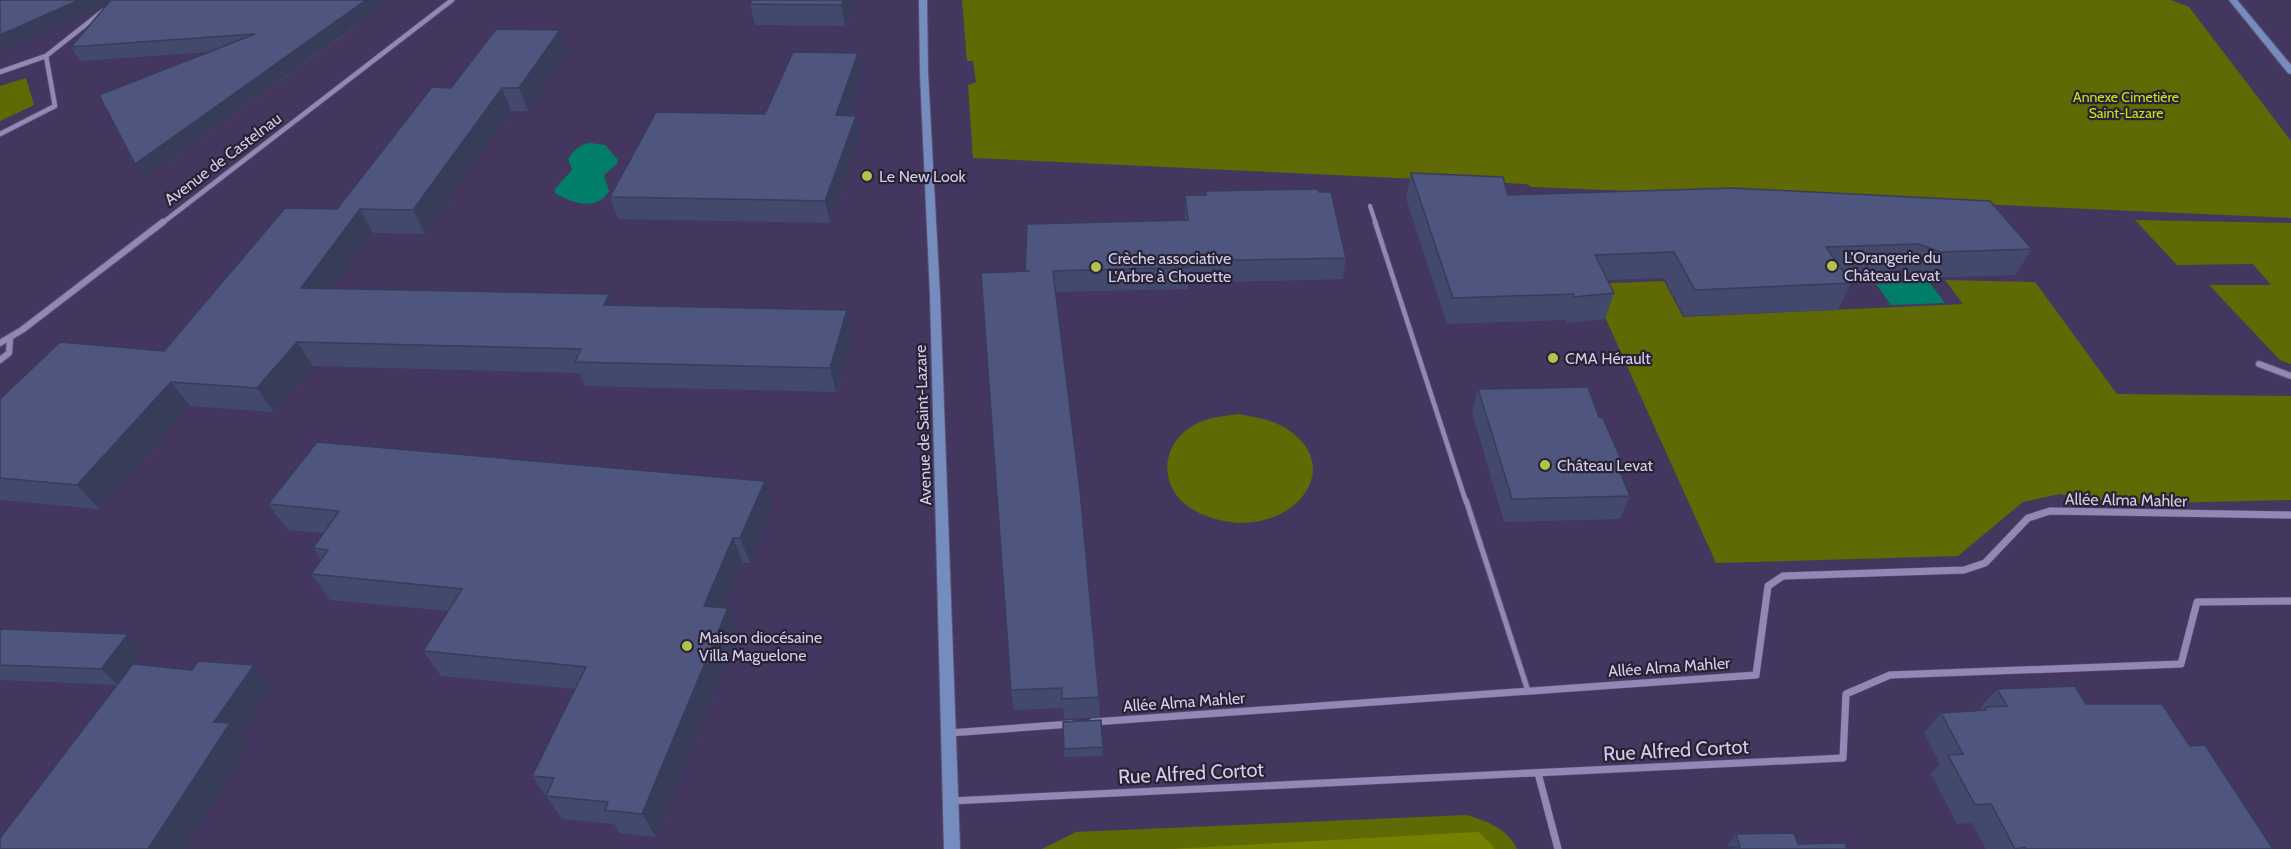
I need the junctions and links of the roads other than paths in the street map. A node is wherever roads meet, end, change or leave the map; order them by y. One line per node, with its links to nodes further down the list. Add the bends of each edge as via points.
1 (452, 0): 10 (street, Avenue de Castelnau)
2 (923, 0): 18 (street, Avenue de Saint-Lazare)
3 (2233, 0): 6 (street)
4 (109, 7): 5 (street)
5 (46, 56): 7 (street); 8 (street, via 55,106)
6 (2291, 71)
7 (0, 72)
8 (0, 134)
9 (1370, 206): 17 (lane)
10 (10, 339): 11 (street, Avenue de Castelnau); 12 (street, Avenue de Castelnau, via 9,353)
11 (0, 343)
12 (0, 360)
13 (2259, 364): 14 (street)
14 (2291, 376)
15 (2291, 515): 17 (street, Allée Alma Mahler, via 2050,511 2028,518 1985,563 1964,570 1783,576 1768,586 1756,675)
16 (2291, 601): 19 (street, Rue Alfred Cortot, via 2197,602 2181,664 1890,675 1846,694 1843,758)
17 (1528, 691): 18 (street, Allée Alma Mahler)
18 (949, 733): 20 (street, Avenue de Saint-Lazare)
19 (1538, 773): 20 (street, Rue Alfred Cortot); 22 (street)
20 (951, 801): 21 (street, Avenue de Saint-Lazare)
21 (952, 849)
22 (1558, 849)

